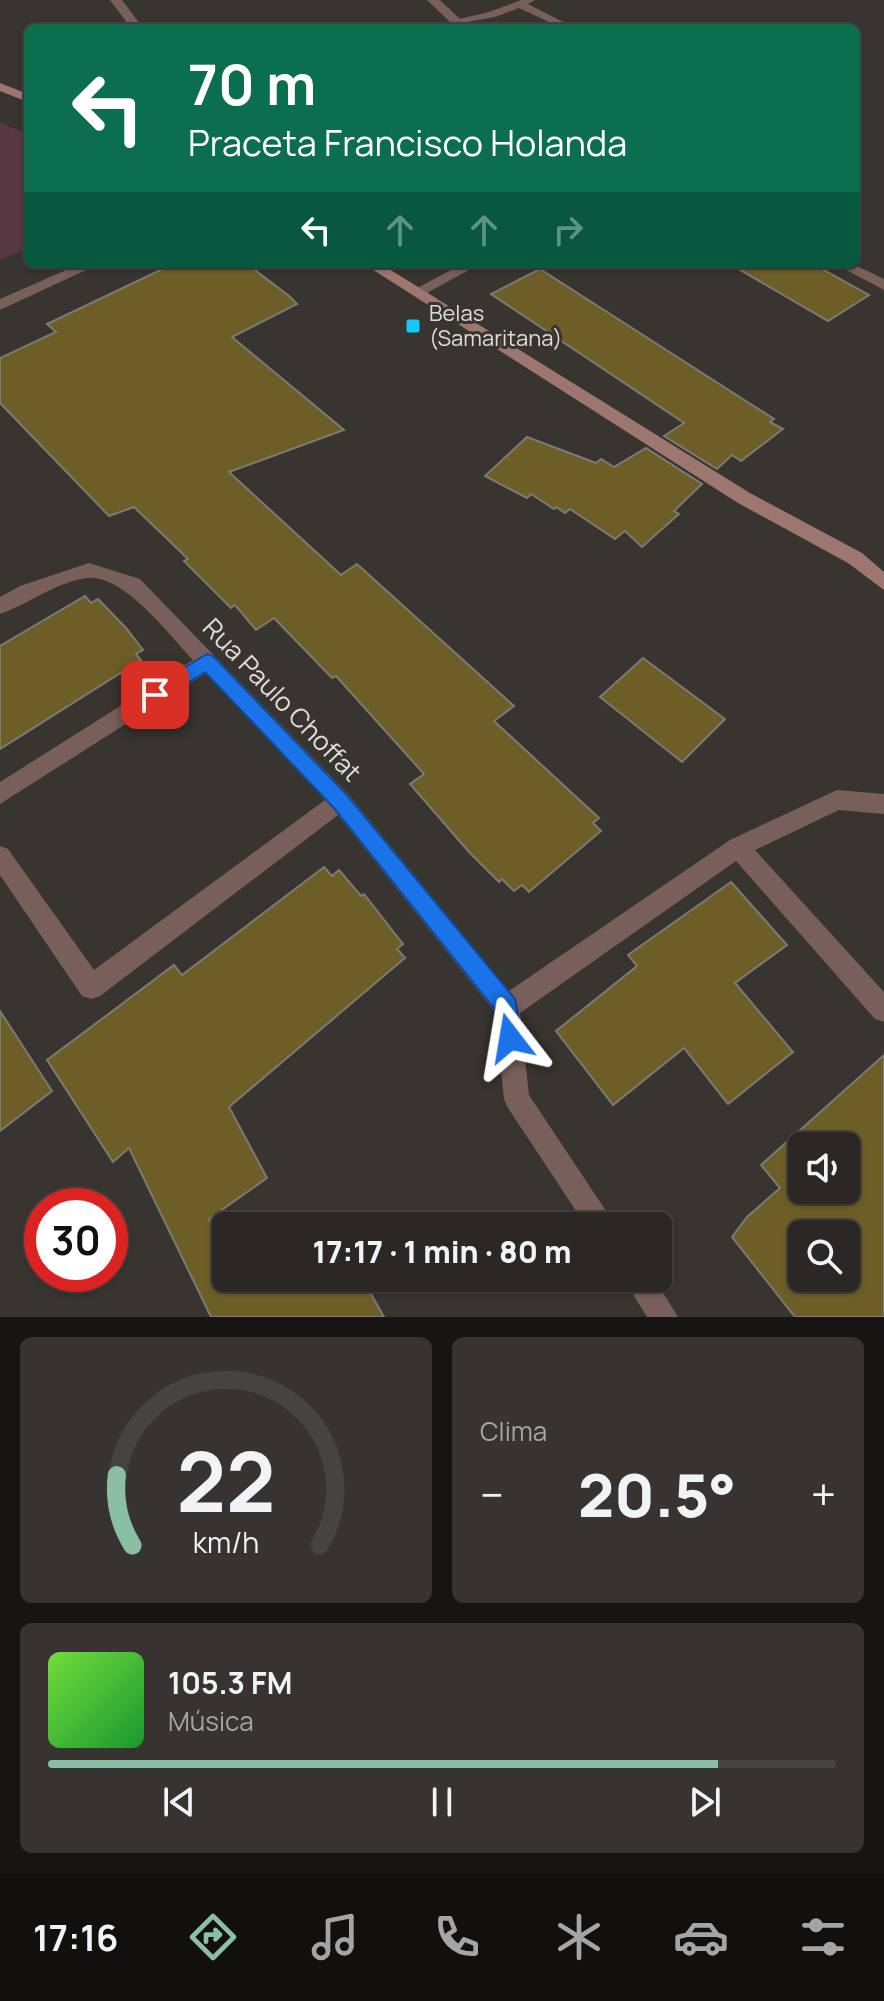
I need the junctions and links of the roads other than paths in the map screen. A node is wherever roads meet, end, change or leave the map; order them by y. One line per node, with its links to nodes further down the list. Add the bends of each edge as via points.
1 (116, 0): 4 (street)
2 (433, 0): 5 (street)
3 (525, 2): 5 (lane); 6 (lane)
4 (134, 24)
5 (456, 24)
6 (563, 24)
7 (0, 87): 8 (main road)
8 (24, 96)
9 (83, 268): 15 (street)
10 (378, 268): 14 (main road)
11 (465, 268): 14 (street)
12 (850, 268): 13 (street)
13 (884, 285)
14 (418, 292): 16 (main road, via 744,498)
15 (0, 305)
16 (855, 558): 17 (main road); 18 (main road)
17 (884, 566)
18 (884, 583)
19 (0, 606): 20 (street, Rua Paulo Choffat, via 89,570 133,584)
20 (207, 662): 21 (street); 22 (street, Rua Paulo Choffat)
21 (0, 794)
22 (340, 801): 25 (street, via 91,987); 26 (street, Rua Paulo Choffat)
23 (884, 804): 24 (street, via 837,800)
24 (738, 847): 26 (street); 27 (street)
25 (0, 856)
26 (507, 1007): 28 (street, via 517,1099)
27 (884, 1010)
28 (593, 1212)
29 (647, 1292): 30 (street)
30 (664, 1317)

